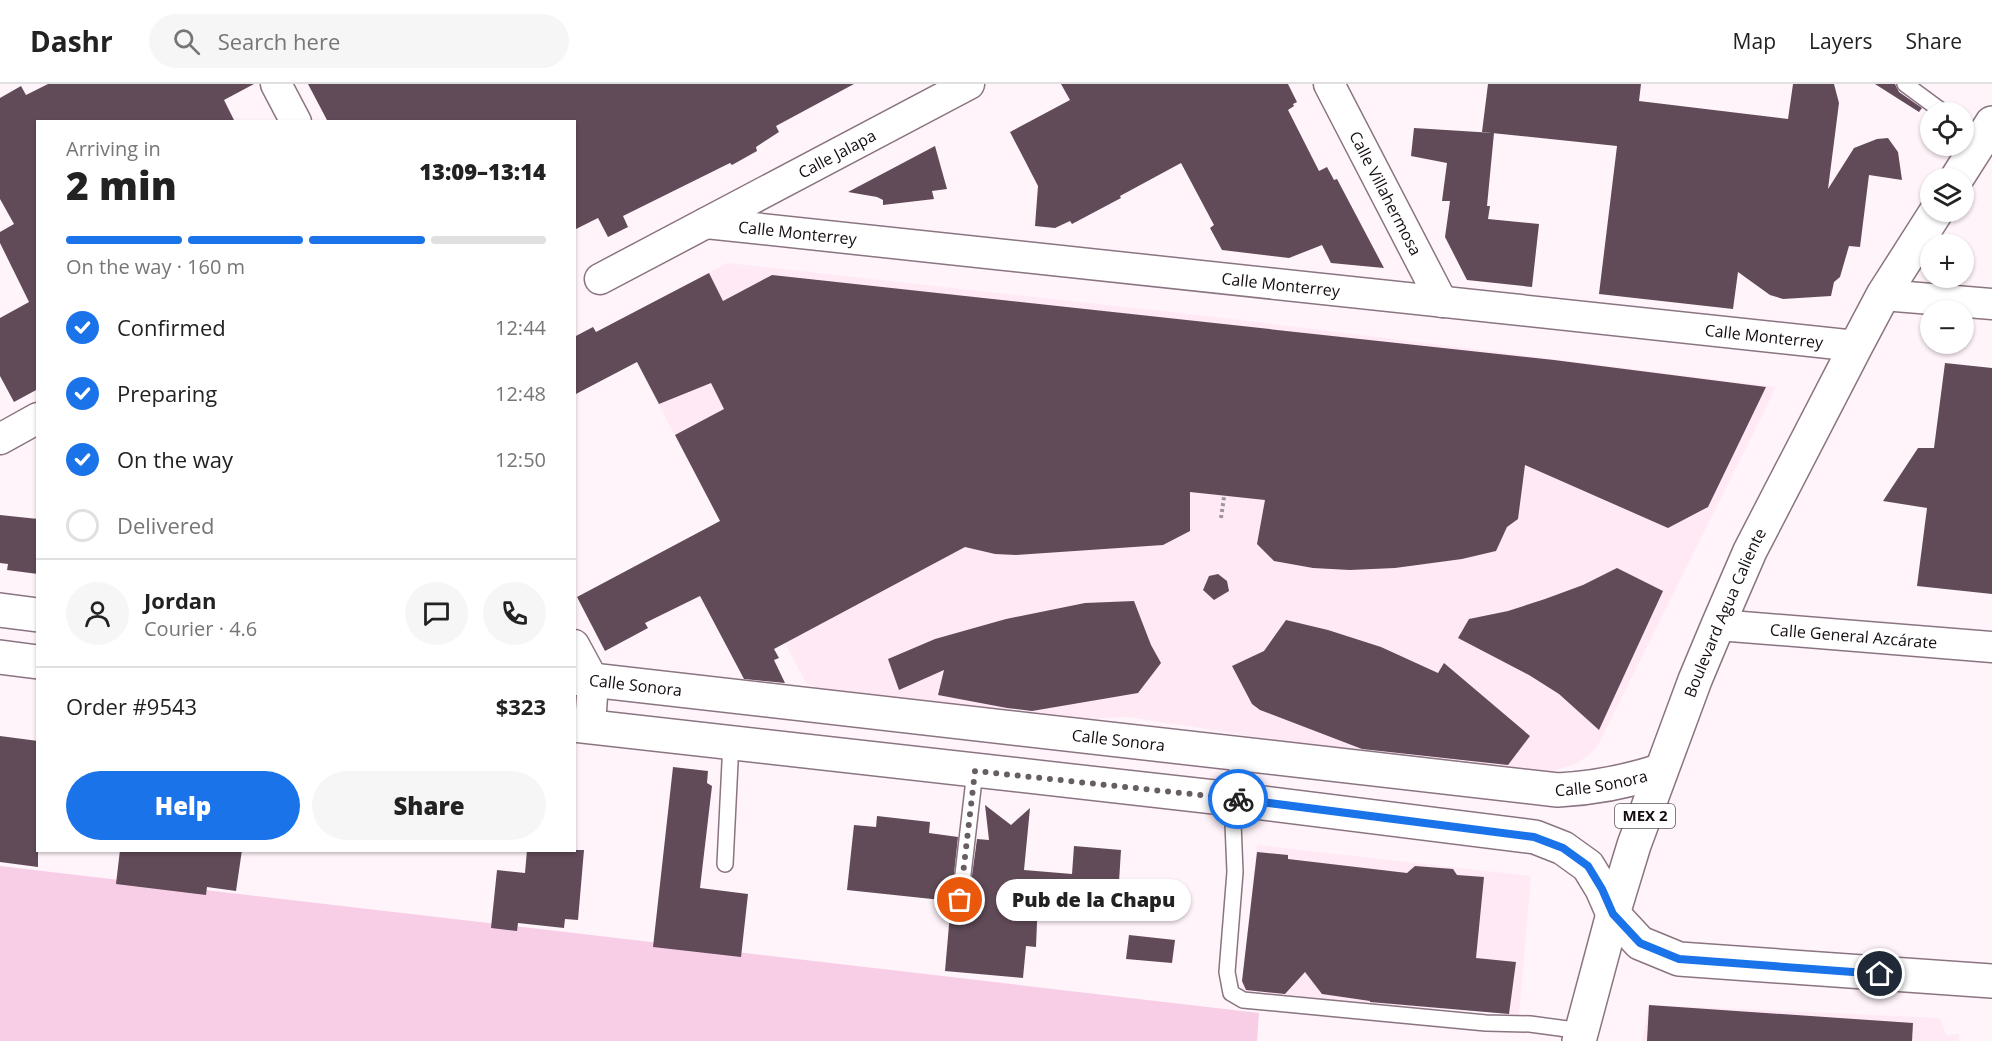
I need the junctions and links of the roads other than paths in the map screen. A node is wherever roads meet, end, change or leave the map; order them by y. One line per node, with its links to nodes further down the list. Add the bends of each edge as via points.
1 (276, 84): 6 (street)
2 (969, 84): 10 (street, Calle Jalapa)
3 (1329, 84): 13 (street, Calle Villahermosa)
4 (1905, 84): 5 (lane)
5 (1929, 102)
6 (295, 120)
7 (1982, 132): 8 (street)
8 (1962, 168)
9 (1930, 222): 12 (street, Boulevard Agua Caliente / MEX 2)
10 (706, 223): 11 (street, Calle Jalapa); 13 (street, Calle Monterrey)
11 (600, 279)
12 (1883, 295): 14 (street); 15 (street, Boulevard Agua Caliente / MEX 2)
13 (1442, 302): 15 (street, Calle Monterrey)
14 (1992, 304)
15 (1856, 346): 20 (street, Boulevard Agua Caliente / MEX 2, via 1749,551)
16 (36, 419): 17 (street)
17 (0, 439)
18 (0, 610): 19 (street)
19 (36, 615)
20 (1718, 625): 21 (street, Calle General Azcárate); 30 (street, Boulevard Agua Caliente / MEX 2)
21 (1992, 647)
22 (576, 652): 25 (street)
23 (0, 657): 24 (street)
24 (36, 662)
25 (584, 679): 26 (street); 28 (street, Calle Sonora)
26 (582, 726): 27 (street)
27 (731, 742): 29 (street); 32 (lane)
28 (1240, 753): 30 (street, Calle Sonora, via 1558,790 1594,788); 31 (lane)
29 (975, 771): 31 (street); 33 (lane)
30 (1660, 771): 34 (street, Boulevard Agua Caliente / MEX 2)
31 (1232, 799): 34 (street, via 1534,837 1563,848 1588,866); 36 (lane, via 1235,872 1227,972 1232,993 1243,1000 1530,1024)
32 (725, 864)
33 (960, 900)
34 (1613, 914): 35 (street, via 1640,943 1679,959); 36 (street, Boulevard Agua Caliente / MEX 2)
35 (1992, 981)
36 (1580, 1036)

